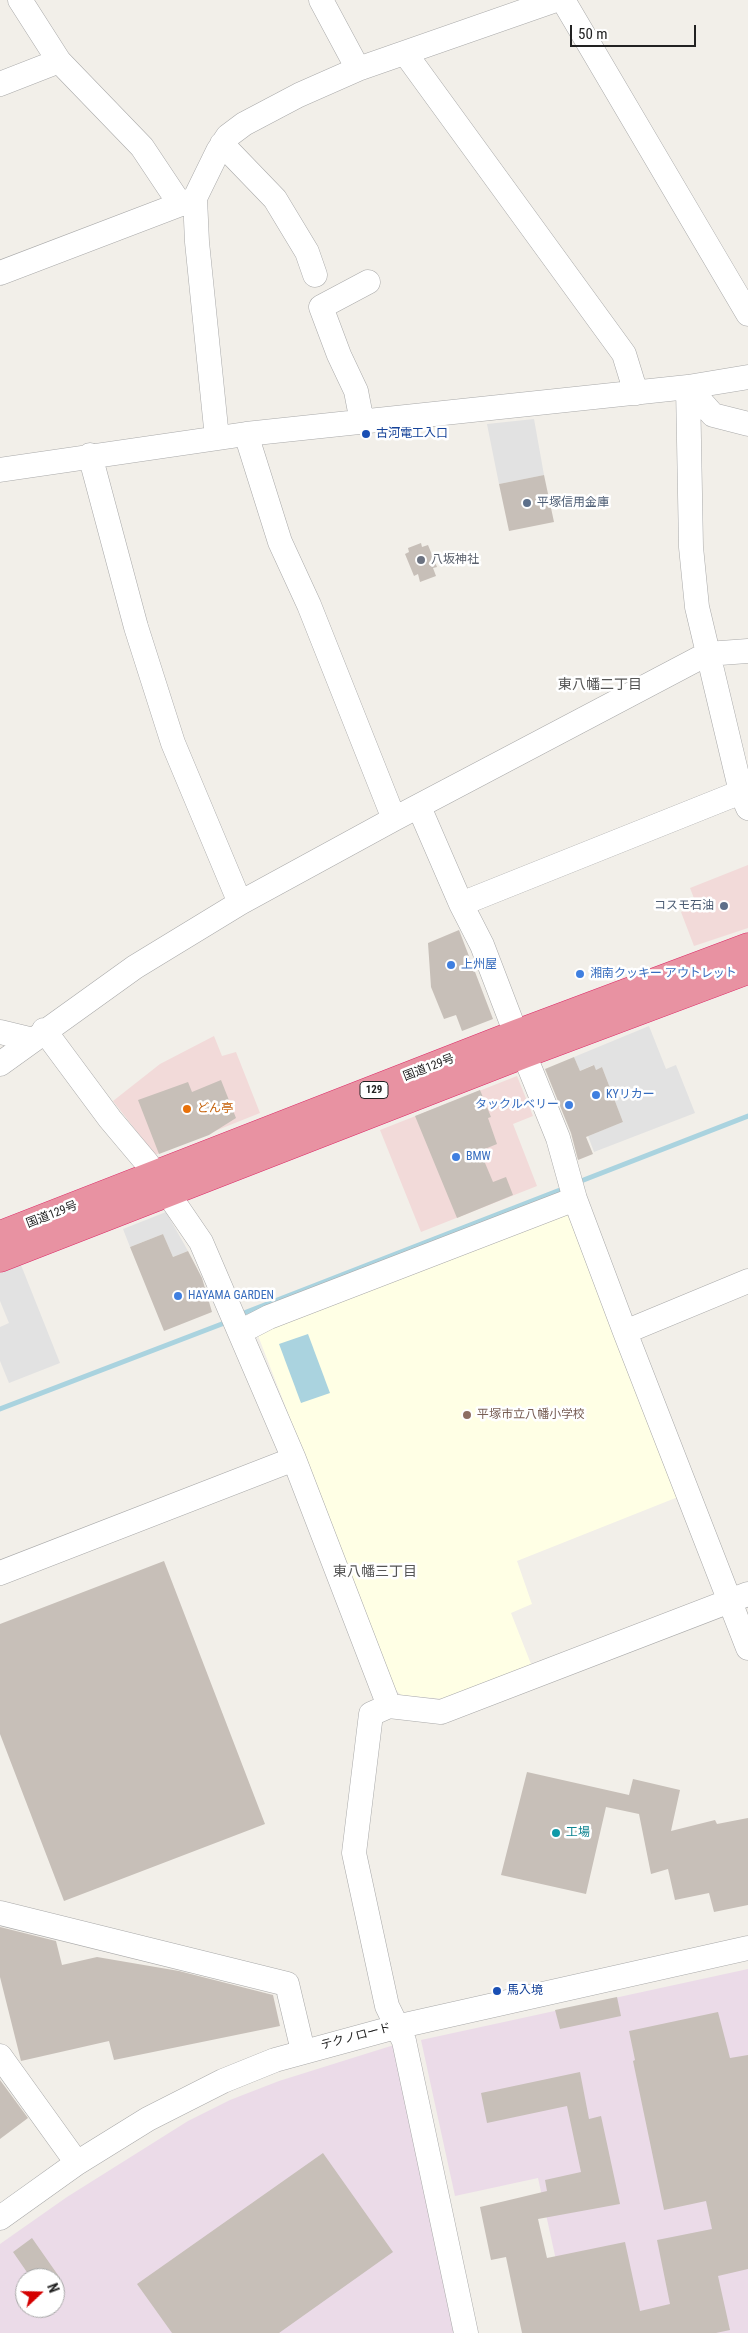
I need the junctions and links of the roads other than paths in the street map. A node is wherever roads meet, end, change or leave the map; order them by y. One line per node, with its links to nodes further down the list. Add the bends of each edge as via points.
1 (20, 0): 6 (street)
2 (320, 0): 7 (street)
3 (556, 0): 5 (street)
4 (564, 0): 14 (street)
5 (405, 53): 7 (street); 17 (street, via 624,354)
6 (59, 62): 8 (street); 10 (street, via 142,147)
7 (358, 69): 9 (street, via 244,124)
8 (0, 84)
9 (222, 144): 10 (street); 12 (street, via 275,199 307,252)
10 (187, 201): 11 (street); 21 (street, via 197,242)
11 (0, 274)
12 (315, 275)
13 (368, 282): 18 (street, via 321,307 356,392)
14 (748, 314)
15 (748, 377): 16 (street)
16 (688, 387): 17 (street); 19 (street, via 714,415); 25 (street, via 691,546 697,607)
17 (636, 393): 18 (street)
18 (362, 422): 20 (street)
19 (748, 424)
20 (246, 434): 21 (street); 28 (street, via 280,542 309,605)
21 (217, 438): 22 (street)
22 (90, 455): 23 (street); 29 (street, via 136,627 173,743)
23 (0, 470)
24 (748, 651): 25 (street)
25 (707, 654): 26 (street); 27 (street)
26 (745, 800): 30 (street)
27 (418, 807): 28 (street); 30 (street)
28 (394, 819): 29 (street)
29 (240, 903): 34 (street, via 136,967)
30 (461, 904): 35 (street, via 482,945)
31 (748, 947): 35 (highway, 国道129号 / 129)
32 (748, 970): 35 (highway, 国道129号 / 129)
33 (0, 1032): 34 (street)
34 (39, 1035): 36 (street); 37 (street)
35 (520, 1044): 37 (highway, 国道129号 / 129); 38 (street, via 558,1138)
36 (0, 1064)
37 (162, 1184): 39 (highway, 国道129号 / 129); 40 (highway, 国道129号 / 129); 42 (street, via 201,1242)
38 (574, 1199): 42 (street, via 269,1317); 43 (street)
39 (0, 1235)
40 (0, 1258)
41 (748, 1282): 43 (street)
42 (240, 1332): 44 (street)
43 (625, 1332): 46 (street)
44 (294, 1459): 45 (street); 48 (street)
45 (0, 1573)
46 (739, 1598): 47 (street); 48 (street, via 441,1712)
47 (748, 1648)
48 (389, 1706): 51 (street, via 371,1714 354,1853 387,2006)
49 (0, 1913): 52 (street, via 287,1984)
50 (748, 1948): 51 (street, テクノロード)
51 (396, 2027): 52 (street, テクノロード); 56 (street, via 404,2041)
52 (304, 2051): 54 (street, テクノロード, via 223,2081 148,2119)
53 (0, 2056): 54 (street)
54 (77, 2163): 55 (street, テクノロード)
55 (0, 2218)
56 (466, 2333)

